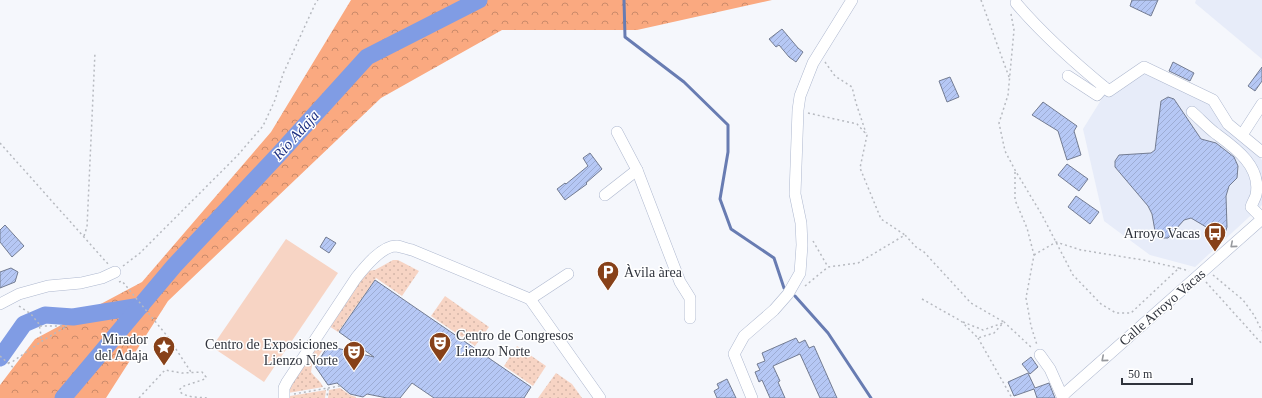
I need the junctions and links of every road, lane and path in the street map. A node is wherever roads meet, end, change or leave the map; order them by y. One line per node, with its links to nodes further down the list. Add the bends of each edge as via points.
1 (318, 0): 29 (path, via 262,126 237,156 140,253)
2 (852, 0): 6 (street)
3 (981, 0): 8 (path)
4 (1013, 5): 8 (path, via 1014,30); 9 (street)
5 (95, 52): 22 (path, via 87,227)
6 (818, 55): 11 (street, via 800,96); 15 (path, via 835,76 852,87)
7 (1068, 76): 9 (street, via 1097,95)
8 (1010, 79): 19 (path, via 999,123 1005,151)
9 (1104, 87): 14 (street, via 1109,91 1144,67 1213,100 1228,124)
10 (1262, 104): 14 (street)
11 (798, 110): 15 (path, via 857,124); 33 (street, via 795,194 801,223 802,245 800,273)
12 (1192, 112): 21 (street, via 1244,156 1254,171 1256,196 1250,206)
13 (617, 132): 18 (street)
14 (1242, 134): 17 (street)
15 (867, 135): 23 (path, via 860,168 881,218)
16 (0, 143): 22 (path)
17 (1262, 152)
18 (637, 170): 20 (street); 38 (street, via 680,282 690,298)
19 (1015, 170): 25 (path); 26 (path, via 1015,200 1027,228)
20 (604, 195)
21 (1262, 219): 30 (street, Calle Arroyo Vacas, one-way to 30)
22 (84, 236): 29 (path)
23 (905, 236): 27 (path, via 858,263); 40 (path, via 924,252 971,303)
24 (810, 237): 27 (path)
25 (1056, 242): 26 (path); 28 (path, via 1081,250); 28 (path, via 1073,274 1102,304 1116,313 1131,313)
26 (1034, 255): 46 (path, via 1026,298)
27 (828, 267): 33 (path, via 801,290)
28 (1179, 268): 30 (path)
29 (115, 272): 34 (street, via 102,278 48,286)
30 (1203, 272): 42 (path, via 1224,283 1244,300); 45 (path, via 1226,306); 54 (street, Calle Arroyo Vacas, one-way to 54)
31 (568, 274): 35 (street)
32 (116, 283): 50 (path, via 122,281 168,337)
33 (788, 294): 59 (street, via 744,336 734,354)
34 (13, 297): 37 (street); 41 (path)
35 (530, 299): 53 (street, via 412,250 395,246 383,250 356,278 287,382); 58 (street)
36 (922, 299): 39 (path)
37 (0, 304)
38 (690, 318)
39 (961, 321): 40 (path, via 982,330); 43 (path)
40 (1004, 322): 43 (path, via 994,333); 46 (path)
41 (39, 325): 44 (path); 44 (path, via 67,326)
42 (1262, 331)
43 (978, 338): 60 (path)
44 (42, 341): 48 (path)
45 (1262, 344)
46 (1040, 355): 54 (street, via 1050,369)
47 (0, 356): 48 (path)
48 (8, 363): 49 (path)
49 (15, 369)
50 (192, 372): 55 (path, via 166,370); 56 (path, via 202,372 206,377 184,386 180,392 189,396)
51 (340, 386): 52 (path)
52 (328, 388): 53 (path); 57 (path)
53 (284, 397)
54 (1063, 397)
55 (139, 398)
56 (208, 398)
57 (327, 398)
58 (600, 398)
59 (752, 398)
60 (1012, 398)

